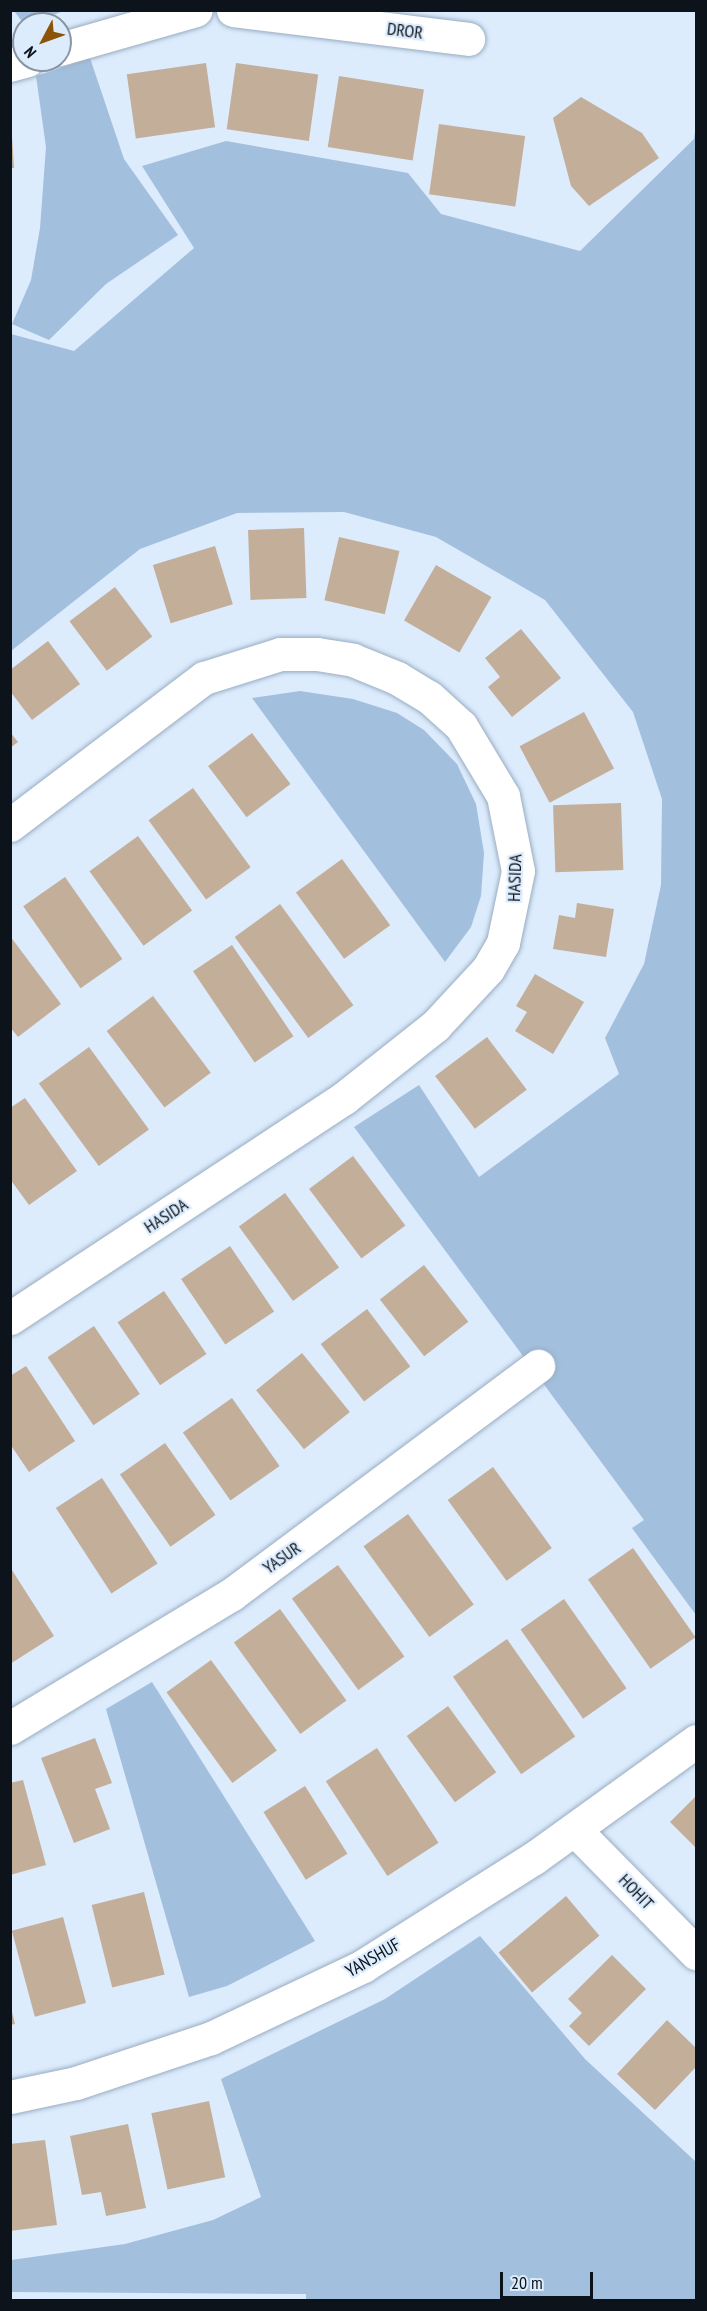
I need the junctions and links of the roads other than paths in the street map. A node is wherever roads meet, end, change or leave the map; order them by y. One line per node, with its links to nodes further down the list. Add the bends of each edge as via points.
1 (196, 10): 4 (street)
2 (234, 10): 3 (street, DROR)
3 (468, 39)
4 (72, 46)
5 (10, 825): 6 (street, HASIDA, via 204,678 280,654 317,654 354,660 397,678 429,697 461,726 503,796 518,871 503,943 488,969 435,1026 344,1098)
6 (10, 1318)
7 (538, 1366): 8 (street, YASUR, via 232,1594)
8 (10, 1728)
9 (696, 1741): 10 (street, YANSHUF)
10 (575, 1830): 11 (street, HOHIT); 12 (street, YANSHUF, via 363,1966 280,2006 150,2060)
11 (696, 1953)
12 (10, 2097)

